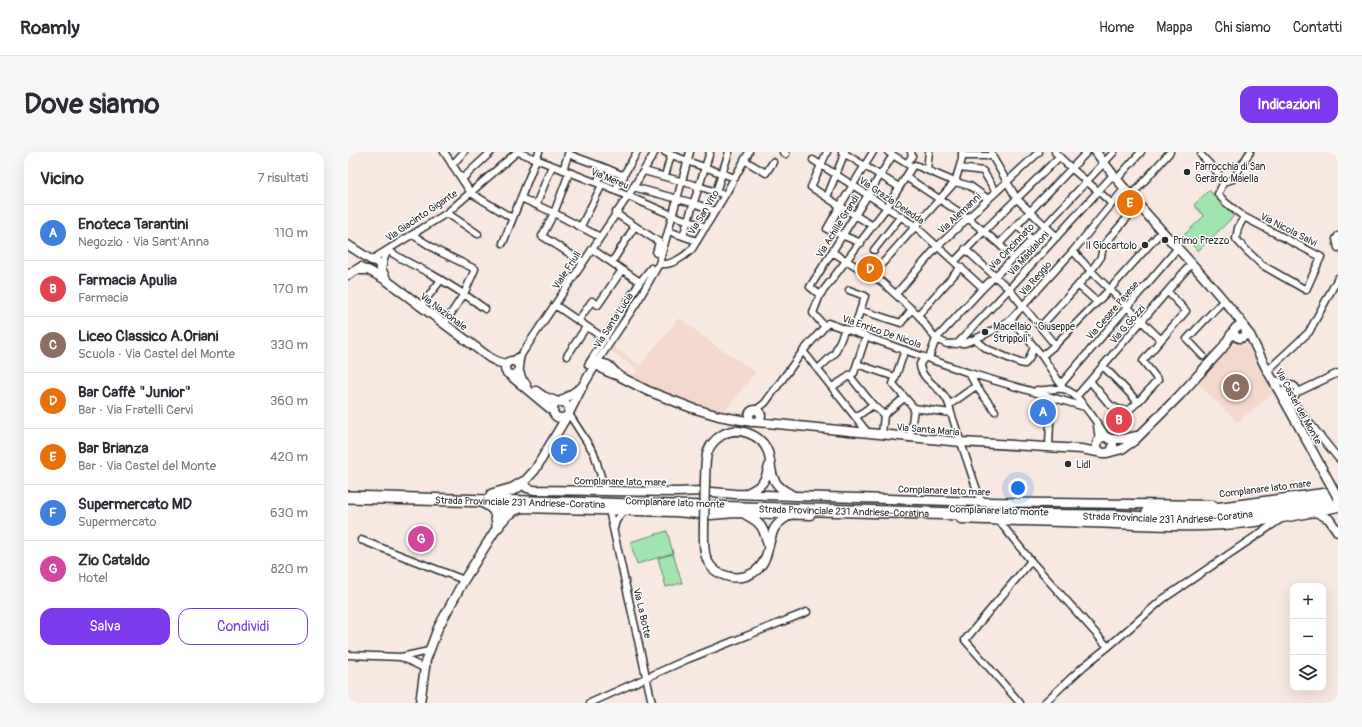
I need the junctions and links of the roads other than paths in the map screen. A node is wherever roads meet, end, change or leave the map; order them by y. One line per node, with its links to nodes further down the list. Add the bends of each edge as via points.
1 (444, 152): 39 (street)
2 (464, 152): 39 (street)
3 (491, 152): 60 (street)
4 (518, 152): 33 (street, Via Mereu); 73 (street, Via Giacinto Gigante)
5 (540, 152): 33 (street)
6 (637, 152): 55 (street)
7 (655, 152): 50 (street, Viale Friuli)
8 (665, 152): 32 (street)
9 (690, 152): 36 (street, Via Santa Lucia)
10 (710, 152): 45 (street)
11 (729, 152): 51 (street)
12 (741, 152): 24 (street)
13 (827, 152): 40 (street)
14 (873, 152): 43 (street)
15 (911, 152): 41 (street)
16 (930, 152): 48 (street)
17 (1087, 152): 47 (street)
18 (1096, 152): 38 (street, Via Castel del Monte)
19 (1114, 152): 38 (street, Via Cincinnato)
20 (1141, 152): 58 (street, Via Maddaloni)
21 (1170, 152): 79 (street)
22 (1250, 152): 100 (street, Via Nicola Salvi, via 1233,179 1224,182 1218,194)
23 (568, 153): 44 (street); 49 (street)
24 (748, 153): 34 (street, Via San Vito)
25 (844, 153): 43 (street); 53 (street)
26 (890, 153): 41 (street); 54 (street, Via Achille Grandi)
27 (1034, 153): 62 (street, Via Alemanni)
28 (1201, 153): 52 (street)
29 (962, 154): 30 (street); 46 (street)
30 (992, 154): 62 (street)
31 (1057, 154): 47 (street); 85 (street)
32 (671, 155): 36 (street); 56 (street)
33 (537, 160): 42 (street, Via Mereu); 81 (street)
34 (744, 160): 37 (street, via 766,173); 59 (street, Via San Vito)
35 (813, 160): 40 (street, Via Grazia Deledda)
36 (687, 161): 45 (street); 61 (street, Via Santa Lucia)
37 (773, 162)
38 (1104, 163): 58 (street, Via Castel del Monte); 63 (street, Via Cincinnato)
39 (452, 165): 60 (street)
40 (821, 165): 53 (street, Via Grazia Deledda); 80 (street, via 811,187)
41 (909, 165): 48 (street); 57 (street)
42 (552, 166): 49 (street, Via Mereu); 88 (street)
43 (865, 166): 54 (street); 67 (street)
44 (603, 167): 55 (street); 65 (street)
45 (705, 168): 51 (street); 66 (street)
46 (960, 168): 64 (street); 75 (street, via 983,172)
47 (1071, 168): 63 (street); 93 (street)
48 (926, 170): 64 (street)
49 (566, 171): 65 (street, Via Mereu); 95 (street)
50 (644, 171): 56 (street); 69 (street, Viale Friuli)
51 (722, 173): 59 (street); 74 (street)
52 (1218, 173)
53 (836, 175): 67 (street, Via Grazia Deledda); 80 (street)
54 (880, 175): 68 (street); 76 (street, Via Achille Grandi)
55 (624, 176): 71 (street)
56 (665, 176): 61 (street)
57 (906, 177): 68 (street); 83 (street)
58 (1115, 177): 70 (street, Via Castel del Monte); 72 (street, Via Maddaloni)
59 (735, 178): 77 (street, Via San Vito)
60 (462, 179): 73 (street)
61 (682, 181): 66 (street); 82 (street, Via Santa Lucia)
62 (1007, 181): 75 (street, Via Alemanni); 85 (street)
63 (1086, 181): 72 (street); 105 (street, Via Cincinnato)
64 (955, 182): 83 (street); 84 (street, via 970,186)
65 (600, 184): 71 (street, Via Mereu); 106 (street)
66 (698, 186): 74 (street); 86 (street)
67 (853, 186): 76 (street, Via Grazia Deledda); 90 (street)
68 (899, 187): 91 (street)
69 (633, 188): 78 (street, Viale Friuli); 82 (street)
70 (1125, 188): 79 (street, Via Castel del Monte); 87 (street, Via Reggio)
71 (615, 190): 78 (street, Via Mereu)
72 (1099, 191): 87 (street); 120 (street, Via Maddaloni)
73 (471, 192): 94 (street, Via Giacinto Gigante); 101 (street)
74 (716, 192): 77 (street)
75 (996, 192): 84 (street, Via Alemanni)
76 (868, 194): 91 (street, Via Grazia Deledda); 98 (street, Via Achille Grandi)
77 (725, 195): 92 (street, Via San Vito)
78 (628, 196): 96 (street, Viale Friuli); 97 (street, Via Mereu)
79 (1131, 196): 89 (street, Via Castel del Monte)
80 (827, 197): 90 (street)
81 (521, 198): 88 (street); 101 (street)
82 (676, 199): 86 (street); 97 (street, Via Santa Lucia)
83 (940, 199): 102 (street); 110 (street)
84 (988, 199): 102 (street, Via Alemanni)
85 (1018, 199): 93 (street); 112 (street)
86 (693, 203): 92 (street); 103 (street)
87 (1112, 204): 134 (street, Via Reggio)
88 (536, 205): 95 (street)
89 (1138, 205): 113 (street, Via Castel del Monte); 149 (street, via 1103,246 1101,257)
90 (840, 206): 98 (street); 116 (street, via 827,229)
91 (887, 207): 99 (street, Via Grazia Deledda); 109 (street)
92 (715, 211): 108 (street, Via San Vito)
93 (1030, 211): 104 (street); 105 (street)
94 (447, 213): 114 (street); 115 (street, Via Giacinto Gigante)
95 (554, 213): 106 (street); 141 (street, via 542,236)
96 (616, 213): 107 (street); 119 (street, Viale Friuli)
97 (672, 215): 103 (street, Via Mereu); 111 (street, Via Santa Lucia)
98 (855, 215): 109 (street); 116 (street, Via Achille Grandi)
99 (901, 216): 110 (street, Via Grazia Deledda); 133 (street)
100 (1244, 217): 100 (street, Via Nicola Salvi, via 1321,257 1306,290 1262,265 1246,251 1236,239)
101 (512, 218): 123 (street)
102 (968, 218): 112 (street); 127 (street, Via Alemanni)
103 (688, 221): 108 (street, Via Mereu); 117 (street)
104 (1017, 225): 121 (street); 125 (street)
105 (1044, 225): 120 (street); 121 (street, Via Cincinnato)
106 (581, 226): 119 (street)
107 (635, 226): 135 (street, via 659,242); 142 (street)
108 (706, 226): 122 (street, Via San Vito)
109 (873, 226): 124 (street)
110 (915, 226): 127 (street, Via Grazia Deledda); 151 (street)
111 (668, 231): 117 (street); 143 (street, Via Santa Lucia)
112 (984, 231): 125 (street); 130 (street)
113 (1162, 231): 131 (street, Via Castel del Monte); 160 (street)
114 (478, 234)
115 (413, 235): 132 (street, Via Giacinto Gigante); 163 (street, via 438,251 476,269)
116 (843, 235): 124 (street); 136 (street, Via Achille Grandi)
117 (683, 236): 122 (street)
118 (1338, 236): 128 (street)
119 (600, 237): 129 (street, Viale Friuli)
120 (1057, 237): 159 (street, Via Maddaloni)
121 (1032, 240): 137 (street, Via Cincinnato)
122 (697, 241): 143 (street, Via San Vito, via 688,254 669,263)
123 (503, 243)
124 (861, 243): 139 (street)
125 (999, 244): 137 (street)
126 (348, 245): 138 (street)
127 (938, 246): 140 (street, Via Grazia Deledda); 164 (street, Via Alemanni)
128 (1338, 248)
129 (592, 249): 141 (street, Viale Friuli); 142 (street)
130 (965, 249): 140 (street); 153 (street)
131 (1177, 249): 144 (street, Via Castel del Monte); 171 (street, Via Cesare Pavese)
132 (388, 250): 138 (street, Via Giacinto Gigante); 150 (street); 155 (street, via 399,259)
133 (874, 250)
134 (1073, 251): 149 (street); 169 (street, Via Reggio)
135 (656, 252)
136 (832, 252): 139 (street); 165 (street, Via Achille Grandi, via 810,286)
137 (1013, 258): 153 (street, Via Cincinnato)
138 (371, 260): 147 (street); 150 (street, Via Nazionale, via 372,268)
139 (847, 261): 151 (street); 165 (street)
140 (955, 261): 145 (street, Via Grazia Deledda)
141 (583, 262): 168 (street, Viale Friuli)
142 (612, 262): 148 (street)
143 (659, 264): 195 (street, Via Santa Lucia)
144 (1191, 264): 162 (street, Via G.Gozzi); 166 (street, Via Castel del Monte)
145 (961, 267): 158 (street, Via Grazia Deledda); 175 (street)
146 (651, 268): 156 (street)
147 (356, 270): 150 (street); 152 (street)
148 (622, 270): 156 (street); 177 (street, via 598,305 592,301)
149 (1091, 271): 157 (street); 160 (street)
150 (379, 272): 170 (street, Via Nazionale)
151 (872, 275): 164 (street)
152 (348, 276)
153 (995, 276): 158 (street, Via Cincinnato); 159 (street)
154 (1338, 278): 212 (street, via 1309,332)
155 (441, 280): 163 (street); 170 (street)
156 (640, 282): 188 (street)
157 (1078, 285): 167 (street); 181 (street)
158 (983, 288): 189 (street, Via Cincinnato)
159 (1009, 289): 169 (street); 192 (street, Via Maddaloni)
160 (1110, 289): 167 (street); 171 (street)
161 (849, 290): 174 (street, via 865,296)
162 (1168, 292): 178 (street, Via G.Gozzi); 191 (street, via 1186,311)
163 (464, 294): 172 (street); 179 (street)
164 (896, 294): 173 (street)
165 (820, 295): 180 (street, via 813,314)
166 (1224, 300): 183 (street, Via Castel del Monte, via 1242,323); 202 (street, via 1187,339)
167 (1097, 302): 194 (street)
168 (555, 305): 177 (street); 208 (street, Viale Friuli)
169 (1023, 306): 176 (street, Via Reggio); 181 (street)
170 (420, 307): 179 (street, Via Nazionale)
171 (1128, 307): 178 (street); 223 (street, Via Cesare Pavese)
172 (485, 309)
173 (912, 309): 174 (street, via 901,323); 175 (street)
174 (860, 310): 185 (street)
175 (918, 315): 189 (street)
176 (1011, 319): 190 (street, Via Reggio); 196 (street)
177 (578, 321): 182 (street)
178 (1143, 321): 191 (street); 209 (street, Via G.Gozzi)
179 (444, 324): 204 (street, Via Nazionale)
180 (824, 326): 184 (street, Via Enrico De Nicola, via 828,323); 199 (street)
181 (1041, 326): 194 (street)
182 (586, 327): 188 (street); 200 (street)
183 (1240, 328): 187 (street, Via Castel del Monte, via 1234,334); 193 (street, Via Castel del Monte, via 1250,335); 197 (street)
184 (846, 329): 185 (street, Via Enrico De Nicola); 211 (street, via 835,353)
185 (853, 332): 186 (street, Via Enrico De Nicola)
186 (866, 336): 198 (street, Via Enrico De Nicola); 206 (street)
187 (1242, 338): 193 (street, Via Castel del Monte); 197 (street)
188 (604, 339): 207 (street)
189 (936, 339): 192 (street, Via Reggio, via 947,344); 203 (street, Via Cincinnato)
190 (975, 339): 192 (street, Via Reggio); 196 (street, via 987,349 1025,364)
191 (1161, 340): 234 (street, via 1143,361 1158,380)
192 (957, 344)
193 (1254, 344): 212 (street, Via Castel del Monte)
194 (1055, 345): 201 (street)
195 (607, 347): 205 (street, Via Santa Lucia); 210 (street)
196 (1034, 347): 201 (street)
197 (1222, 349): 248 (street, via 1179,396)
198 (905, 350): 203 (street, Via Enrico De Nicola); 218 (street)
199 (802, 351): 211 (street); 244 (street)
200 (567, 356)
201 (1042, 356): 223 (street)
202 (1203, 356)
203 (927, 357): 213 (street, Via Enrico De Nicola); 236 (street, Via Cincinnato, via 920,364 922,373 943,394)
204 (490, 358): 208 (street, Via Nazionale); 215 (street, Via Nazionale)
205 (597, 362): 210 (street, Via Santa Maria, via 602,362); 216 (street, Via Santa Lucia)
206 (857, 364): 217 (street, via 854,373); 218 (street)
207 (588, 365)
208 (514, 366): 215 (street, via 505,369); 215 (street, via 516,375); 233 (street, via 522,380 531,388)
209 (1103, 366): 220 (street, Via G.Gozzi); 234 (street)
210 (608, 369): 216 (street); 244 (street, Via Santa Maria, via 670,401 719,416)
211 (818, 370): 226 (street)
212 (1268, 371): 219 (street, Via Castel del Monte)
213 (969, 373): 222 (street); 227 (street, Via Enrico De Nicola)
214 (1338, 373): 224 (street)
215 (509, 374): 240 (street, Via Nazionale)
216 (590, 374): 225 (street, Via Santa Lucia)
217 (849, 376): 226 (street); 235 (street)
218 (895, 377): 232 (street, via 893,384)
219 (1272, 379): 221 (street); 228 (street, Via Castel del Monte)
220 (1090, 381): 230 (street, Via G.Gozzi); 234 (street, via 1110,405 1120,410 1129,410)
221 (1292, 385): 224 (street); 228 (street, via 1288,386); 229 (street)
222 (976, 386): 236 (street); 239 (street)
223 (1062, 386): 227 (street, Via Enrico De Nicola, via 1041,391); 230 (street)
224 (1310, 386): 229 (street)
225 (582, 387): 233 (street, Via Santa Lucia); 242 (street, Via Santa Lucia)
226 (832, 387): 245 (street)
227 (1028, 390): 231 (street, Via Enrico De Nicola)
228 (1285, 393): 229 (street, via 1292,396); 256 (street); 273 (street, Via Castel del Monte, bridge, via 1301,430)
229 (1296, 393)
230 (1076, 396): 237 (street)
231 (1051, 397): 237 (street, Via Enrico De Nicola); 253 (street)
232 (904, 398): 238 (street); 243 (street)
233 (560, 402): 240 (street, via 554,406); 242 (street, via 568,405)
234 (1138, 402)
235 (873, 405): 243 (street); 245 (street)
236 (949, 405): 241 (street)
237 (1085, 407): 251 (street, via 1096,422)
238 (914, 408): 241 (street); 249 (street)
239 (995, 411)
240 (554, 413): 242 (street, via 562,418); 250 (street)
241 (951, 413): 252 (street)
242 (568, 414): 250 (street, Via Santa Lucia); 266 (street, via 594,453)
243 (884, 415): 247 (street)
244 (757, 416): 246 (street, Via Santa Maria, via 774,423)
245 (856, 418): 246 (street)
246 (868, 433): 247 (street, Via Santa Maria)
247 (882, 434): 249 (street, Via Santa Maria)
248 (1138, 435): 251 (street, Via Santa Maria); 255 (street, via 1128,446)
249 (910, 438): 252 (street, Via Santa Maria)
250 (554, 440): 258 (street, Via Santa Lucia)
251 (1103, 440): 254 (street, Via Santa Maria); 255 (street, via 1098,449); 255 (street, via 1112,445 1111,450)
252 (961, 442): 253 (street, Via Santa Maria); 275 (street)
253 (1049, 447): 254 (street, Via Santa Maria)
254 (1080, 449): 255 (street, Via Santa Maria)
255 (1105, 453)
256 (1338, 458)
257 (770, 461): 259 (street); 260 (street); 295 (street, bridge, via 764,444 752,435 737,431 725,434 709,447 705,481 704,545 707,562 712,568 726,576 750,576 764,561)
258 (535, 470): 261 (street, Via Santa Lucia); 262 (street, via 533,478)
259 (774, 479): 270 (street); 271 (street, via 784,491)
260 (764, 482): 268 (street); 270 (street)
261 (523, 483): 262 (street, Complanare lato mare); 264 (street, Complanare lato mare, via 527,488); 269 (highway)
262 (536, 485): 264 (street, Complanare lato mare)
263 (1338, 487): 275 (street, Complanare lato mare, via 1286,497 1209,505)
264 (547, 489): 266 (street, Complanare lato mare)
265 (348, 490): 269 (highway, Strada Provinciale 231 Andriese-Coratina)
266 (605, 490): 268 (street, Complanare lato mare, via 712,491)
267 (1338, 492): 269 (highway, Strada Provinciale 231 Andriese-Coratina, via 1192,512)
268 (745, 494): 270 (street, Complanare lato mare)
269 (492, 495)
270 (768, 495): 271 (street, Complanare lato mare)
271 (792, 495): 275 (street, Complanare lato mare)
272 (348, 497): 274 (highway, Strada Provinciale 231 Andriese-Coratina)
273 (1338, 499): 274 (highway, Strada Provinciale 231 Andriese-Coratina, via 1316,505 1196,519)
274 (476, 500): 277 (highway)
275 (981, 502)
276 (1338, 507): 278 (street, Complanare lato monte)
277 (494, 508): 281 (highway); 289 (highway)
278 (1329, 509): 282 (street, Complanare lato monte); 287 (street)
279 (609, 510): 280 (street, Complanare lato monte); 281 (street, Complanare lato monte, via 522,508); 291 (street, Via La Botte)
280 (624, 511): 283 (street, Complanare lato monte); 291 (street)
281 (511, 512): 289 (street)
282 (1316, 512): 286 (street, Complanare lato monte); 287 (street)
283 (744, 514): 284 (street, Complanare lato monte); 290 (street)
284 (770, 514): 285 (street, Complanare lato monte); 290 (street); 292 (street)
285 (790, 515): 288 (street, Complanare lato monte); 292 (street)
286 (1284, 517): 288 (street, Complanare lato monte, via 1242,524 1204,526); 299 (street, via 1163,599)
287 (1329, 520): 293 (street)
288 (999, 521): 296 (street)
289 (498, 526): 297 (street)
290 (763, 527): 295 (street)
291 (614, 528): 304 (street, Via La Botte)
292 (774, 528): 295 (street)
293 (1338, 532)
294 (361, 540): 297 (street)
295 (768, 545)
296 (1031, 561): 299 (street); 308 (street, via 965,640)
297 (464, 580): 300 (street, via 438,628)
298 (807, 612): 304 (street)
299 (1108, 647): 309 (street)
300 (429, 651): 302 (street); 303 (street)
301 (348, 655): 302 (street)
302 (401, 657): 303 (street)
303 (424, 668): 305 (street)
304 (646, 678): 306 (street); 307 (street, Via La Botte)
305 (420, 703)
306 (590, 703)
307 (652, 703)
308 (1020, 703)
309 (1044, 703)

